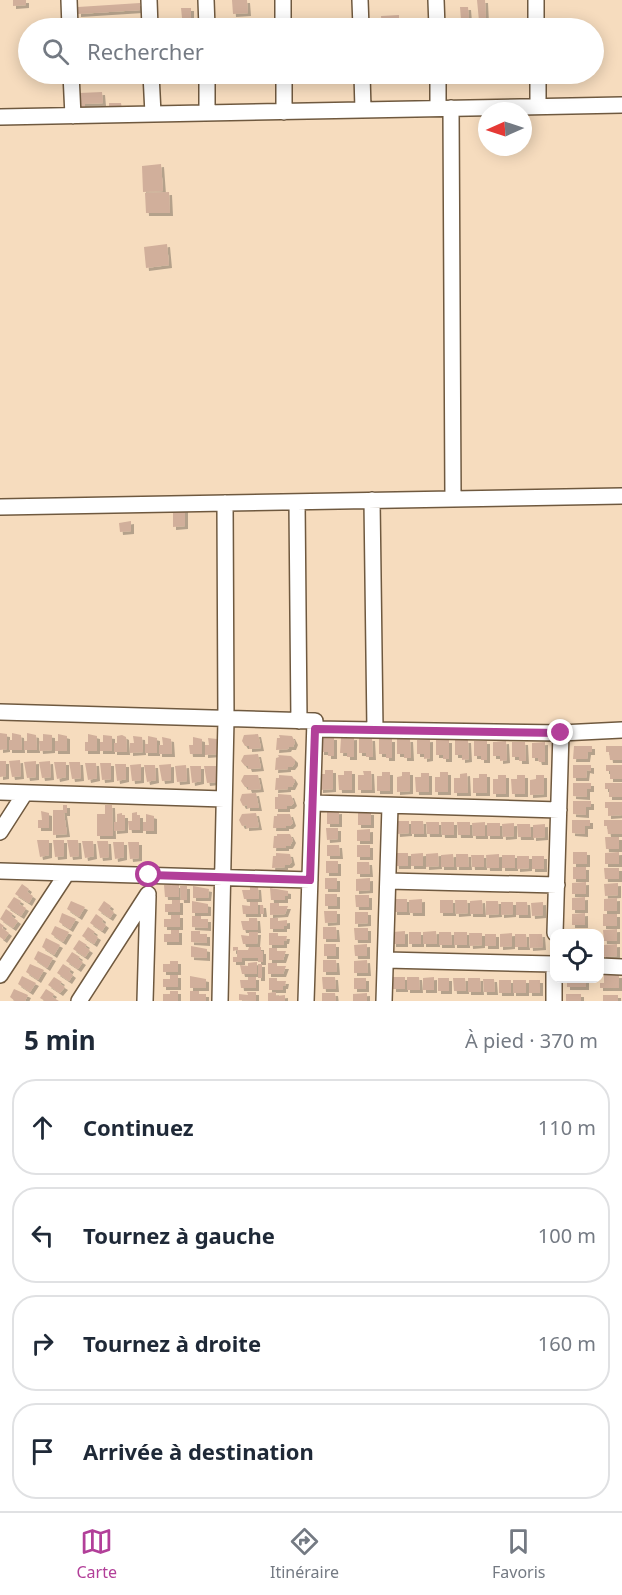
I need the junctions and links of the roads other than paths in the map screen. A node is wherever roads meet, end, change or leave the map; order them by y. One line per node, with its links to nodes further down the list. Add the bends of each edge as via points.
1 (69, 0): 8 (street)
2 (148, 0): 9 (street)
3 (206, 0): 10 (street)
4 (283, 0): 11 (street)
5 (360, 0): 12 (street)
6 (436, 0): 13 (street)
7 (536, 0): 14 (street)
8 (70, 18)
9 (149, 18)
10 (207, 18)
11 (284, 18)
12 (361, 18)
13 (437, 18)
14 (537, 18)
15 (71, 84): 29 (street)
16 (152, 84): 28 (street)
17 (207, 84): 27 (street)
18 (284, 84): 26 (street)
19 (362, 84): 25 (street)
20 (440, 84): 24 (street)
21 (538, 84): 23 (street)
22 (622, 105): 23 (street)
23 (538, 106): 24 (street)
24 (445, 108): 25 (street); 32 (street)
25 (363, 110): 26 (street)
26 (284, 112): 27 (street)
27 (207, 113): 28 (street)
28 (153, 114): 29 (street)
29 (73, 116): 30 (street)
30 (0, 117)
31 (622, 496): 32 (street)
32 (453, 499): 33 (street)
33 (372, 500): 34 (street); 42 (street)
34 (297, 502): 35 (street); 39 (street)
35 (225, 503): 36 (street); 38 (street)
36 (0, 507)
37 (0, 712): 38 (street)
38 (226, 719): 39 (street); 46 (street)
39 (299, 721): 40 (street, via 315,721)
40 (315, 729): 42 (street); 47 (street)
41 (622, 729): 43 (street)
42 (375, 730): 43 (street)
43 (561, 733): 49 (street)
44 (0, 792): 45 (street)
45 (25, 793): 46 (street); 50 (street)
46 (224, 799): 54 (street)
47 (312, 803): 48 (street); 55 (street)
48 (390, 806): 49 (street); 56 (street)
49 (559, 810): 57 (street)
50 (0, 832)
51 (0, 871): 52 (street)
52 (67, 873): 53 (street); 64 (street)
53 (149, 875): 54 (street); 58 (street)
54 (222, 878): 55 (street); 68 (street)
55 (310, 880): 69 (street)
56 (388, 881): 57 (street); 60 (street)
57 (557, 885): 59 (street)
58 (148, 894): 66 (street); 67 (street)
59 (555, 929)
60 (386, 960): 61 (street); 70 (street)
61 (550, 964)
62 (604, 966): 63 (street)
63 (622, 967)
64 (0, 975)
65 (555, 983): 71 (street)
66 (79, 1001)
67 (145, 1001)
68 (220, 1001)
69 (306, 1001)
70 (384, 1001)
71 (554, 1001)

